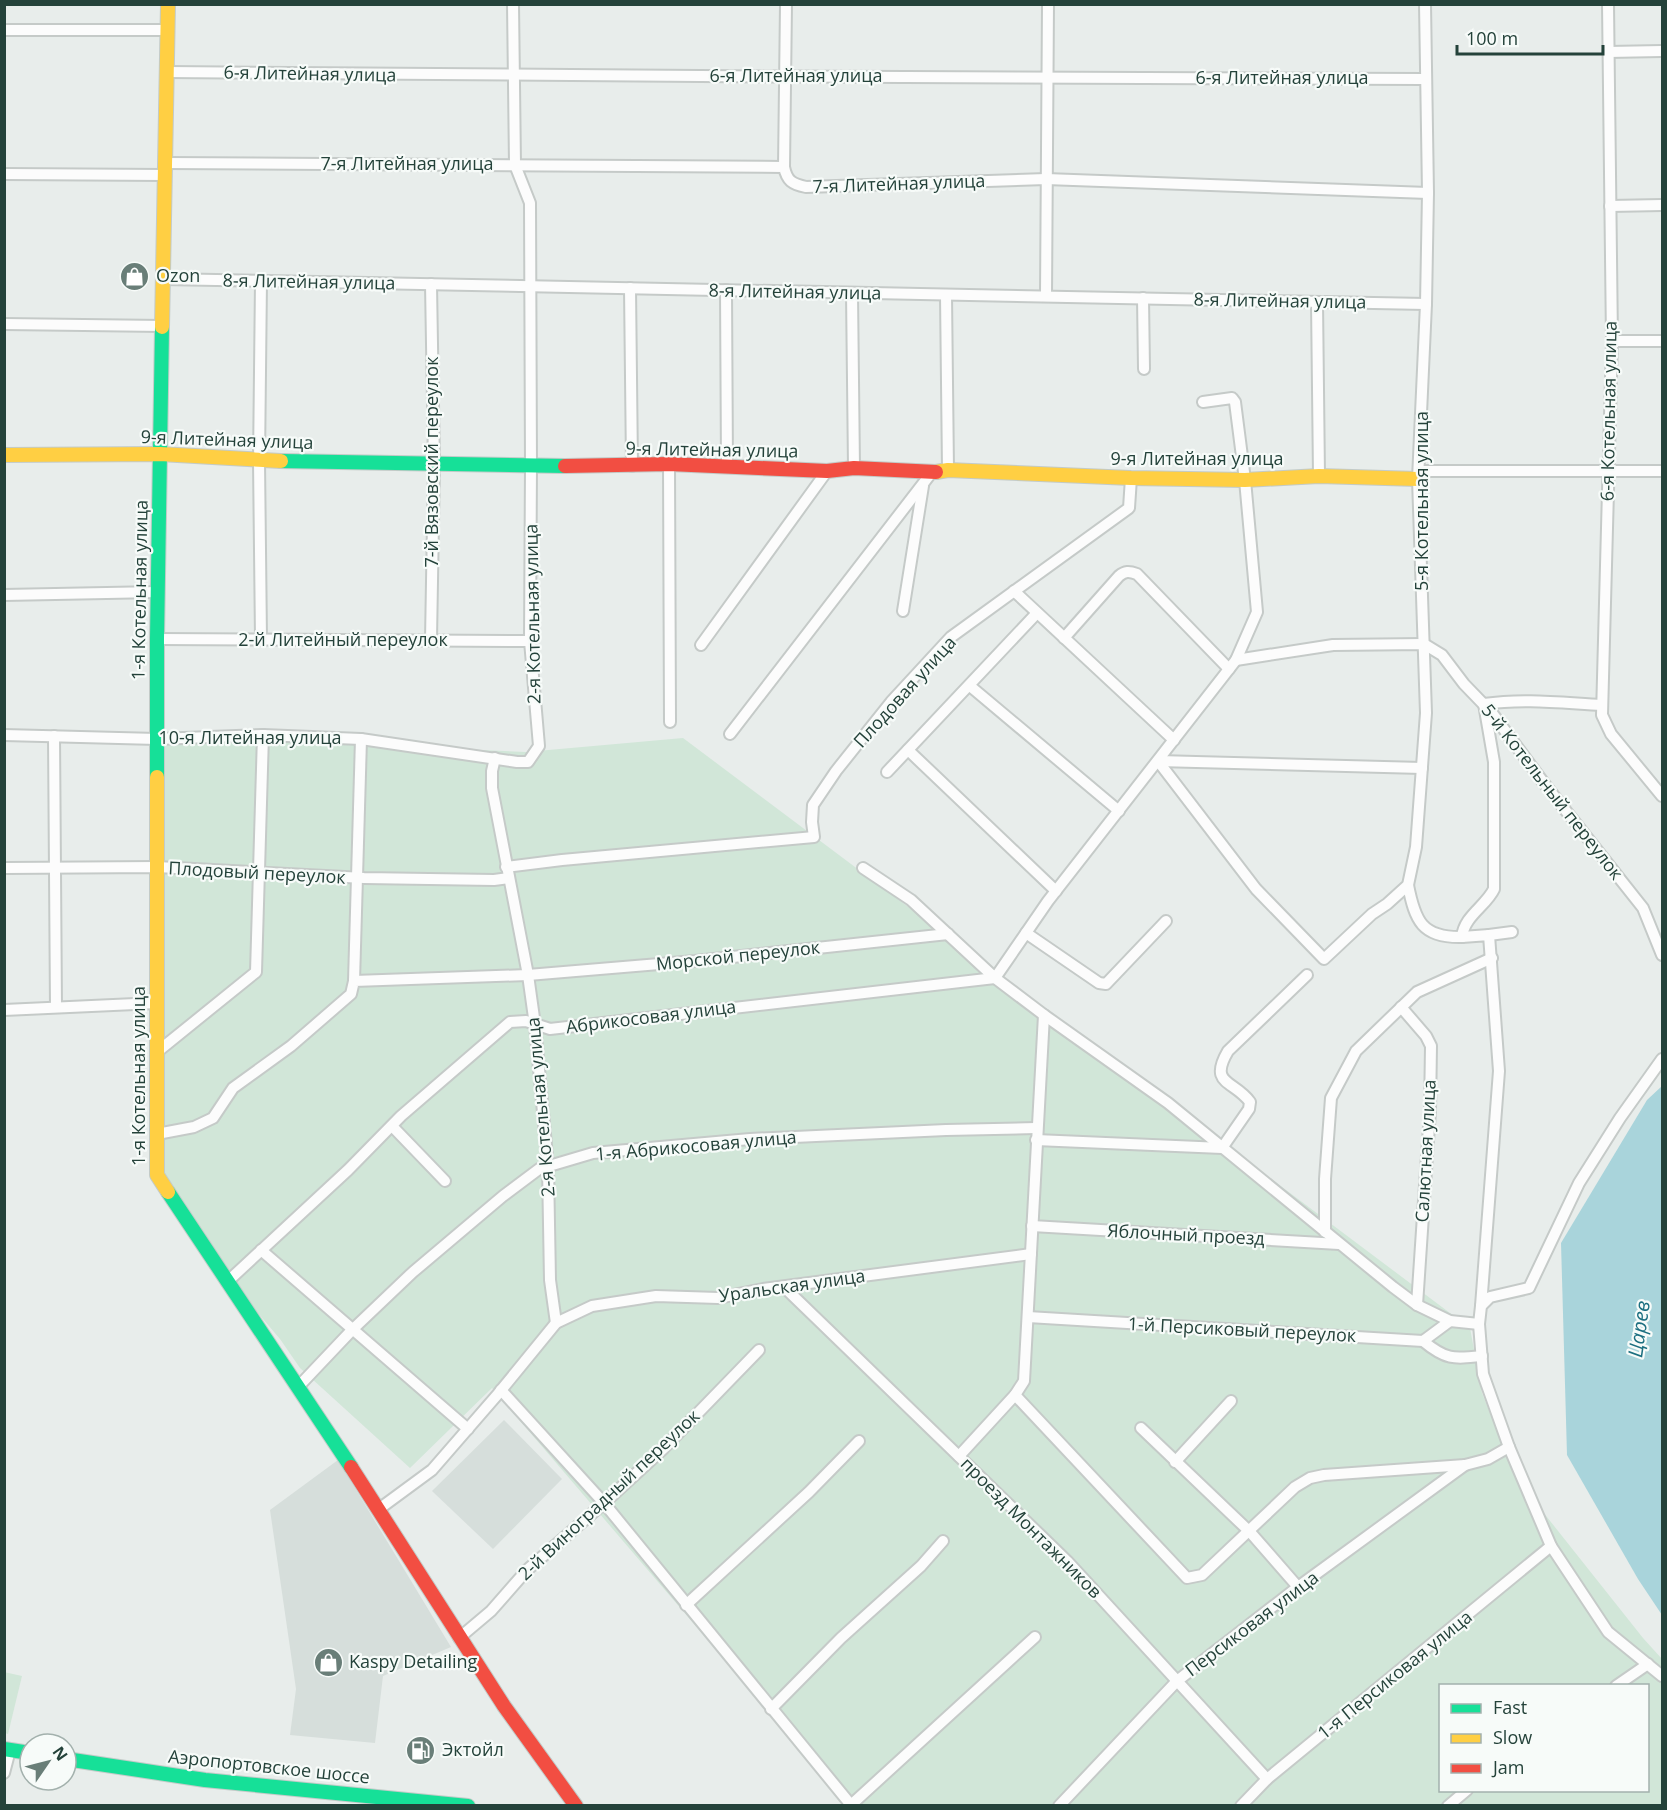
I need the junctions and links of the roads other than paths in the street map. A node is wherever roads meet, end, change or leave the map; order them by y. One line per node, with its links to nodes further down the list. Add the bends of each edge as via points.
1 (168, 4): 8 (street, 1-я Котельная улица)
2 (513, 4): 12 (street, 2-я Котельная улица)
3 (786, 4): 13 (street)
4 (1048, 4): 14 (street)
5 (1425, 4): 15 (street, 5-я Котельная улица)
6 (1608, 4): 10 (street, 6-я Котельная улица)
7 (4, 30): 8 (street)
8 (167, 30): 11 (street, 1-я Котельная улица)
9 (1662, 51): 10 (street)
10 (1608, 52): 23 (street, 6-я Котельная улица)
11 (167, 72): 12 (street, 6-я Литейная улица); 18 (street, 1-я Котельная улица)
12 (515, 76): 13 (street, 6-я Литейная улица); 16 (street, 2-я Котельная улица)
13 (785, 76): 14 (street, 6-я Литейная улица); 17 (street)
14 (1048, 77): 15 (street, 6-я Литейная улица); 20 (street)
15 (1425, 79): 21 (street, 5-я Котельная улица)
16 (515, 165): 17 (street, 7-я Литейная улица); 18 (street, 7-я Литейная улица); 27 (street, 2-я Котельная улица, via 530,203)
17 (784, 167): 20 (street, 7-я Литейная улица, via 786,178 806,187)
18 (165, 169): 19 (street, 7-я Литейная улица); 24 (street, 1-я Котельная улица)
19 (4, 174)
20 (1046, 179): 21 (street, 7-я Литейная улица); 32 (street)
21 (1428, 193): 35 (street, 5-я Котельная улица)
22 (1662, 205): 23 (street)
23 (1610, 206): 38 (street, 6-я Котельная улица)
24 (163, 279): 25 (street, 8-я Литейная улица); 37 (street, 1-я Котельная улица)
25 (261, 281): 26 (street, 8-я Литейная улица); 44 (street)
26 (431, 284): 27 (street, 8-я Литейная улица); 45 (street, 7-й Вязовский переулок)
27 (531, 286): 28 (street, 8-я Литейная улица); 47 (street, 2-я Котельная улица)
28 (630, 288): 29 (street, 8-я Литейная улица); 48 (street)
29 (726, 290): 30 (street, 8-я Литейная улица); 49 (street)
30 (852, 293): 31 (street, 8-я Литейная улица); 50 (street)
31 (946, 295): 32 (street, 8-я Литейная улица); 52 (street)
32 (1046, 296): 33 (street, 8-я Литейная улица)
33 (1143, 298): 34 (street, 8-я Литейная улица); 40 (street)
34 (1317, 302): 35 (street, 8-я Литейная улица); 56 (street)
35 (1426, 304): 55 (street, 5-я Котельная улица)
36 (4, 324): 37 (street)
37 (163, 326): 42 (street, 1-я Котельная улица)
38 (1612, 341): 39 (street); 53 (street, 6-я Котельная улица)
39 (1662, 341)
40 (1144, 369)
41 (1203, 402): 59 (street, via 1232,398 1235,402)
42 (160, 454): 43 (street, 9-я Литейная улица); 44 (street, 9-я Литейная улица); 61 (street, 1-я Котельная улица)
43 (4, 455)
44 (259, 461): 45 (street, 9-я Литейная улица); 67 (street)
45 (434, 464): 47 (street, 9-я Литейная улица); 68 (street, 7-й Вязовский переулок)
46 (669, 464): 48 (street, 9-я Литейная улица); 49 (street, 9-я Литейная улица); 76 (street)
47 (531, 466): 48 (street, 9-я Литейная улица); 69 (street, 2-я Котельная улица)
48 (632, 466)
49 (727, 466): 51 (street, 9-я Литейная улица)
50 (854, 468): 51 (street, 9-я Литейная улица); 57 (street, 9-я Литейная улица)
51 (827, 471): 71 (street)
52 (948, 471): 57 (street, 9-я Литейная улица); 58 (street, 9-я Литейная улица)
53 (1608, 471): 54 (street); 55 (street); 75 (street, 6-я Котельная улица)
54 (1662, 471)
55 (1419, 475): 56 (street, 9-я Литейная улица); 70 (street, 5-я Котельная улица)
56 (1318, 476): 59 (street, 9-я Литейная улица)
57 (927, 478): 63 (street); 77 (street)
58 (1131, 478): 59 (street, 9-я Литейная улица); 60 (street, Плодовая улица, via 1129,508)
59 (1245, 480): 72 (street, via 1257,612)
60 (1014, 591): 64 (street); 91 (street, Плодовая улица, via 951,637 891,702 813,805)
61 (158, 592): 62 (street); 66 (street, 1-я Котельная улица)
62 (4, 595)
63 (903, 611)
64 (1037, 613): 65 (street); 73 (street)
65 (1064, 638): 72 (street, via 1119,576 1132,572); 83 (street)
66 (157, 639): 67 (street, 2-й Литейный переулок); 81 (street, 1-я Котельная улица)
67 (261, 639): 68 (street, 2-й Литейный переулок)
68 (431, 640): 69 (street, 2-й Литейный переулок)
69 (530, 641): 85 (street, 2-я Котельная улица, via 539,746 528,762)
70 (1424, 644): 72 (street, via 1333,645); 74 (street, 5-й Котельный переулок, via 1443,655); 87 (street, 5-я Котельная улица, via 1426,713)
71 (702, 645)
72 (1233, 665): 83 (street)
73 (970, 686): 84 (street); 90 (street)
74 (1484, 704): 75 (street, via 1532,701); 106 (street, via 1494,762 1494,888 1463,929); 107 (street, 5-й Котельный переулок, via 1642,908)
75 (1602, 705): 89 (street, 6-я Котельная улица, via 1611,734)
76 (670, 722)
77 (730, 734)
78 (4, 735): 80 (street, 10-я Литейная улица)
79 (263, 735): 81 (street, 10-я Литейная улица); 82 (street, 10-я Литейная улица); 96 (street)
80 (54, 736): 81 (street, 10-я Литейная улица); 95 (street)
81 (157, 739): 92 (street, 1-я Котельная улица)
82 (361, 739): 85 (street, 10-я Литейная улица); 98 (street)
83 (1174, 740): 86 (street)
84 (908, 750): 88 (street); 100 (street)
85 (495, 758): 97 (street, 2-я Котельная улица, via 492,788)
86 (1158, 761): 87 (street); 90 (street); 99 (street, via 1256,889 1324,959)
87 (1422, 768): 99 (street, 5-я Котельная улица, via 1416,847)
88 (887, 772)
89 (1662, 796)
90 (1119, 811): 100 (street)
91 (814, 837): 97 (street, Плодовый переулок, via 562,860)
92 (157, 867): 95 (street, Плодовый переулок); 96 (street, Плодовый переулок); 113 (street, 1-я Котельная улица)
93 (4, 868): 95 (street, Плодовый переулок)
94 (863, 868): 104 (street, via 911,900)
95 (54, 869): 114 (street)
96 (259, 873): 98 (street, Плодовый переулок); 119 (street, via 256,972)
97 (507, 873): 98 (street, Плодовый переулок, via 494,880); 109 (street, 2-я Котельная улица)
98 (357, 878): 112 (street)
99 (1408, 885): 106 (street, via 1413,909 1427,928 1437,936)
100 (1056, 891): 103 (street)
101 (1166, 921): 103 (street, via 1106,984)
102 (1512, 932): 105 (street)
103 (1026, 933): 111 (street)
104 (948, 934): 109 (street, Морской переулок); 111 (street)
105 (1489, 935): 106 (street); 108 (street)
106 (1462, 937)
107 (1662, 955)
108 (1492, 958): 115 (street, via 1417,992); 136 (street, via 1499,1071)
109 (528, 975): 112 (street, Морской переулок); 118 (street, 2-я Котельная улица)
110 (1307, 975): 125 (street, via 1228,1050 1221,1062 1222,1078 1250,1102 1250,1109)
111 (995, 978): 117 (street); 118 (street, Абрикосовая улица, via 550,1029)
112 (354, 981): 123 (street, via 351,994 291,1046 233,1088 213,1118 194,1127)
113 (157, 1003): 114 (street); 119 (street, 1-я Котельная улица)
114 (56, 1007): 116 (street)
115 (1401, 1007): 129 (street, via 1356,1051 1331,1098); 135 (street, Салютная улица, via 1431,1046)
116 (4, 1010)
117 (1044, 1015): 122 (street); 125 (street, via 1168,1103)
118 (535, 1024): 121 (street, Абрикосовая улица, via 510,1022); 126 (street, 2-я Котельная улица)
119 (157, 1052): 123 (street, 1-я Котельная улица)
120 (1662, 1059): 136 (street, via 1579,1183 1529,1288 1490,1297)
121 (392, 1126): 127 (street); 131 (street, Абрикосовая улица)
122 (1036, 1128): 124 (street); 126 (street, 1-я Абрикосовая улица, via 750,1140 592,1154)
123 (157, 1134): 133 (street, 1-я Котельная улица, via 157,1175)
124 (1036, 1140): 125 (street); 128 (street)
125 (1222, 1148): 129 (street)
126 (548, 1167): 139 (street, 2-я Котельная улица, via 550,1280); 141 (street, 1-я Абрикосовая улица, via 539,1169 503,1196)
127 (445, 1181)
128 (1032, 1226): 130 (street, Яблочный проезд); 132 (street)
129 (1325, 1232): 130 (street)
130 (1340, 1244): 135 (street)
131 (261, 1250): 133 (street, Абрикосовая улица); 141 (street)
132 (1031, 1254): 134 (street, Уральская улица); 137 (street)
133 (227, 1281): 145 (street)
134 (784, 1287): 139 (street, Уральская улица, via 718,1298 656,1296 592,1306); 153 (street, проезд Монтажников)
135 (1417, 1305): 138 (street)
136 (1481, 1306): 140 (street)
137 (1028, 1317): 142 (street, 1-й Персиковый переулок); 147 (street, via 1024,1381)
138 (1450, 1321): 140 (street); 142 (street)
139 (556, 1323): 146 (street)
140 (1479, 1324): 144 (street)
141 (352, 1330): 145 (street, 1-я Абрикосовая улица); 150 (street)
142 (1423, 1341): 144 (street, via 1438,1354 1459,1358)
143 (759, 1350): 156 (street, 2-й Виноградный переулок, via 664,1448)
144 (1482, 1356): 152 (street, via 1483,1374)
145 (298, 1387): 157 (street)
146 (501, 1390): 150 (street); 156 (street)
147 (1015, 1395): 153 (street); 158 (street, via 1187,1578 1203,1575)
148 (1232, 1401): 154 (street)
149 (1141, 1428): 154 (street)
150 (468, 1429): 157 (street, via 432,1470)
151 (859, 1441): 162 (street)
152 (1509, 1447): 155 (street, via 1488,1459); 160 (street)
153 (959, 1456): 167 (street, проезд Монтажников, via 1067,1561)
154 (1175, 1462): 158 (street)
155 (1465, 1465): 158 (street, via 1310,1478 1295,1487); 161 (street, Персиковая улица)
156 (604, 1503): 162 (street); 164 (street, 2-й Виноградный переулок, via 527,1570)
157 (379, 1509): 164 (street)
158 (1250, 1532): 161 (street)
159 (943, 1541): 169 (street)
160 (1551, 1546): 165 (street, via 1608,1632); 173 (street, 1-я Персиковая улица)
161 (1298, 1587): 167 (street, Персиковая улица)
162 (686, 1605): 169 (street)
163 (1035, 1637): 177 (street)
164 (459, 1638): 176 (street)
165 (1648, 1664): 166 (street); 168 (street)
166 (1662, 1676)
167 (1177, 1681): 173 (street, проезд Монтажников); 178 (street, Персиковая улица)
168 (1619, 1684)
169 (771, 1709): 177 (street)
170 (7, 1750): 172 (street)
171 (78, 1761): 175 (street, Аэропортовское шоссе, via 205,1780)
172 (4, 1773)
173 (1267, 1779): 179 (street, 1-я Персиковая улица)
174 (1466, 1792): 180 (street)
175 (468, 1806)
176 (576, 1806)
177 (850, 1806)
178 (1059, 1806)
179 (1241, 1806)
180 (1448, 1806)

